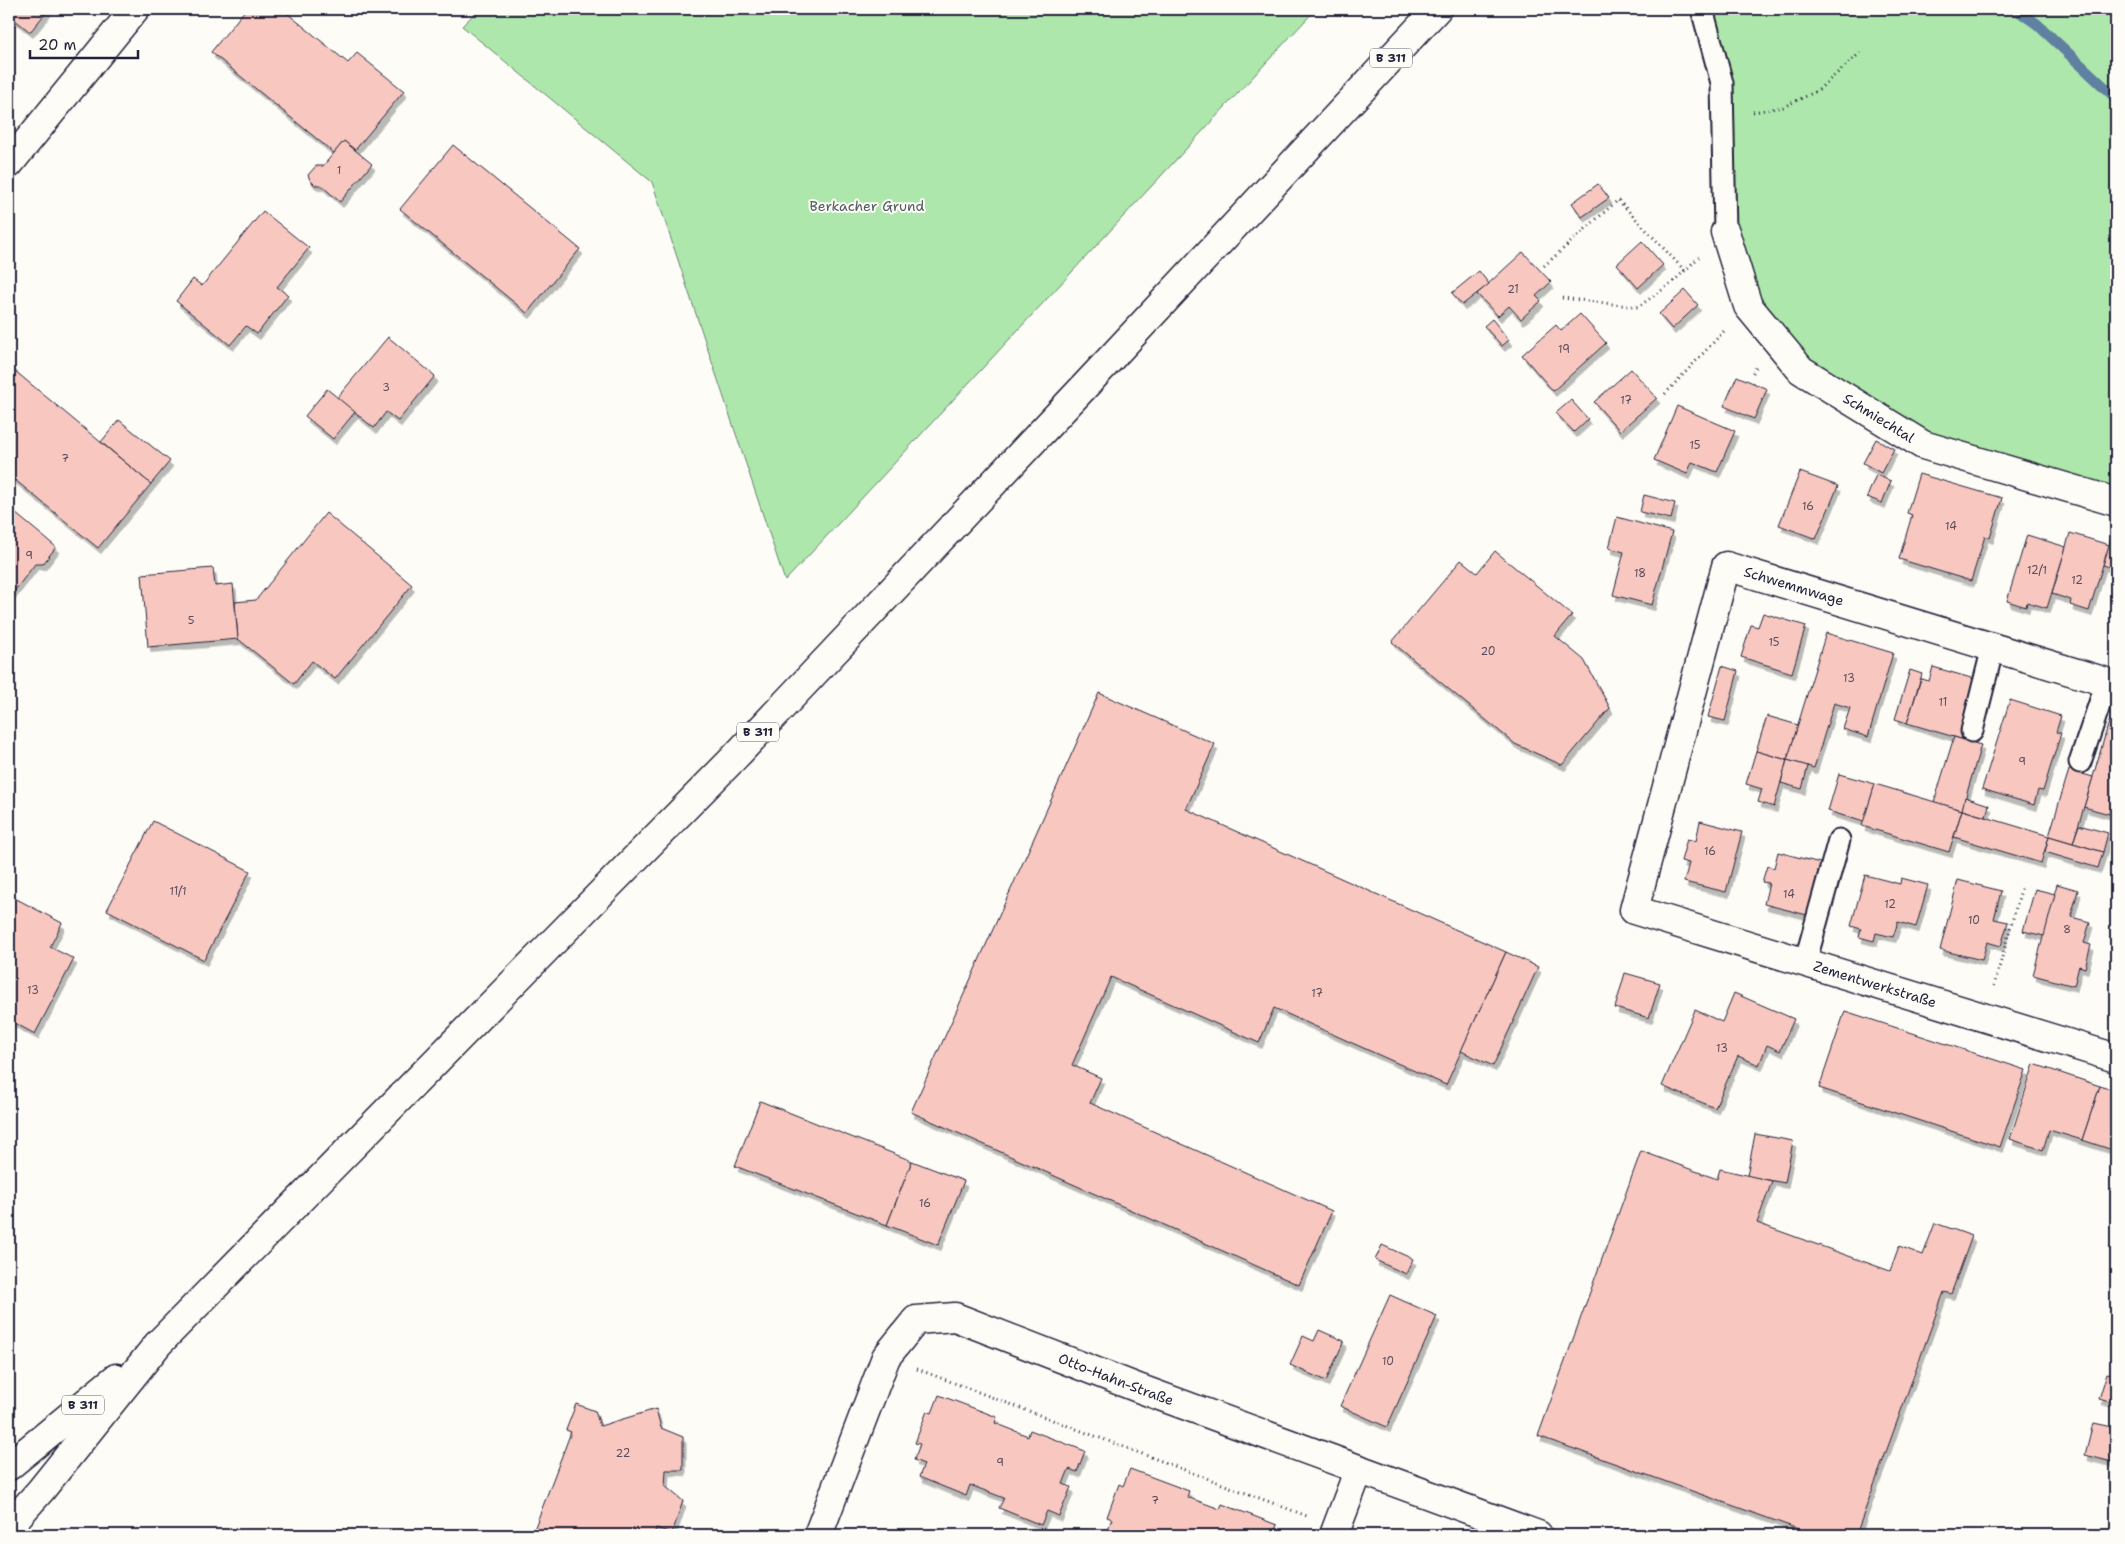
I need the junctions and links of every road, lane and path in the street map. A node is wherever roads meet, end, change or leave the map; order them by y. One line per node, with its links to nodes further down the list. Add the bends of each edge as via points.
1 (135, 9): 6 (street)
2 (1437, 9): 24 (street, B 311, via 731,761)
3 (1702, 9): 5 (lane, via 1722,83)
4 (1860, 52): 5 (path, via 1817,91 1783,107)
5 (1722, 116): 7 (lane)
6 (9, 164)
7 (1725, 232): 9 (path); 11 (street, Schmiechtal)
8 (1544, 266): 9 (path, via 1618,200)
9 (1685, 271): 10 (path, via 1638,307)
10 (1562, 298)
11 (1748, 306): 12 (path); 13 (street, Schmiechtal, via 1801,370 1923,445)
12 (1665, 394)
13 (2116, 502)
14 (1993, 647): 15 (street, Schwemmwage); 16 (lane); 20 (street, Schwemmwage, via 1726,566)
15 (2111, 683): 17 (lane)
16 (1972, 731)
17 (2080, 762)
18 (1839, 840): 21 (lane)
19 (2022, 886): 22 (path)
20 (1634, 910): 21 (street, Zementwerkstraße)
21 (1805, 963): 22 (street, Zementwerkstraße)
22 (1985, 1018): 23 (street, Zementwerkstraße)
23 (2116, 1058)
24 (158, 1344): 26 (street, B 311); 28 (street, B 311)
25 (886, 1357): 27 (street, Otto-Hahn-Straße, via 916,1320 955,1317); 29 (path); 30 (street, Otto-Hahn-Straße)
26 (9, 1466)
27 (1359, 1469): 29 (street); 31 (street, Otto-Hahn-Straße)
28 (9, 1526)
29 (1335, 1531)
30 (818, 1535)
31 (1538, 1535)

